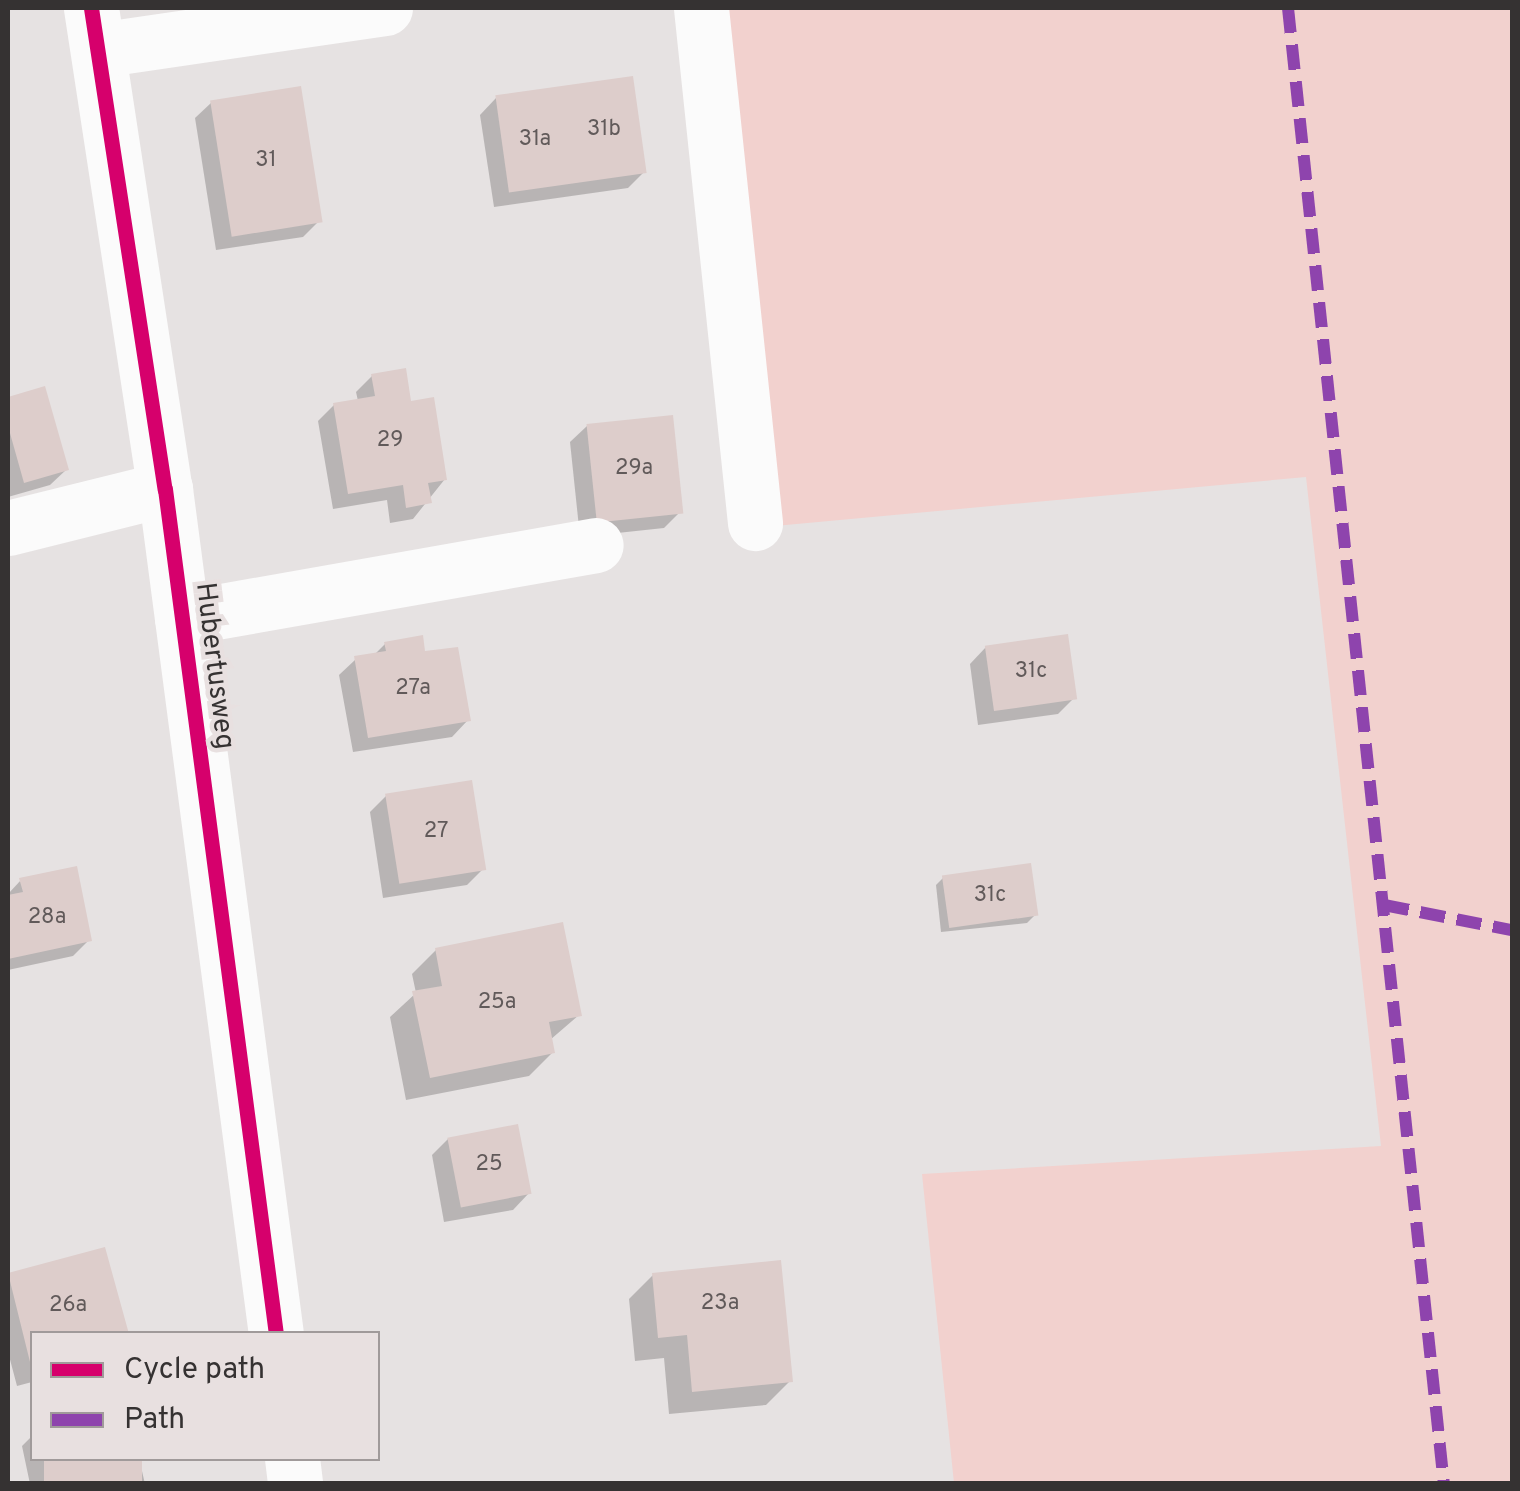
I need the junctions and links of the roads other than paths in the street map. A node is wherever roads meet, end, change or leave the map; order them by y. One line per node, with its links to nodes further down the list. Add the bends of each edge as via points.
1 (385, 8): 3 (street)
2 (701, 8): 5 (street)
3 (95, 29): 4 (street, Hubertusweg)
4 (165, 489): 6 (street); 8 (street, Hubertusweg)
5 (755, 523)
6 (8, 528)
7 (596, 545): 8 (street)
8 (182, 618): 9 (street, Hubertusweg)
9 (276, 1331)

